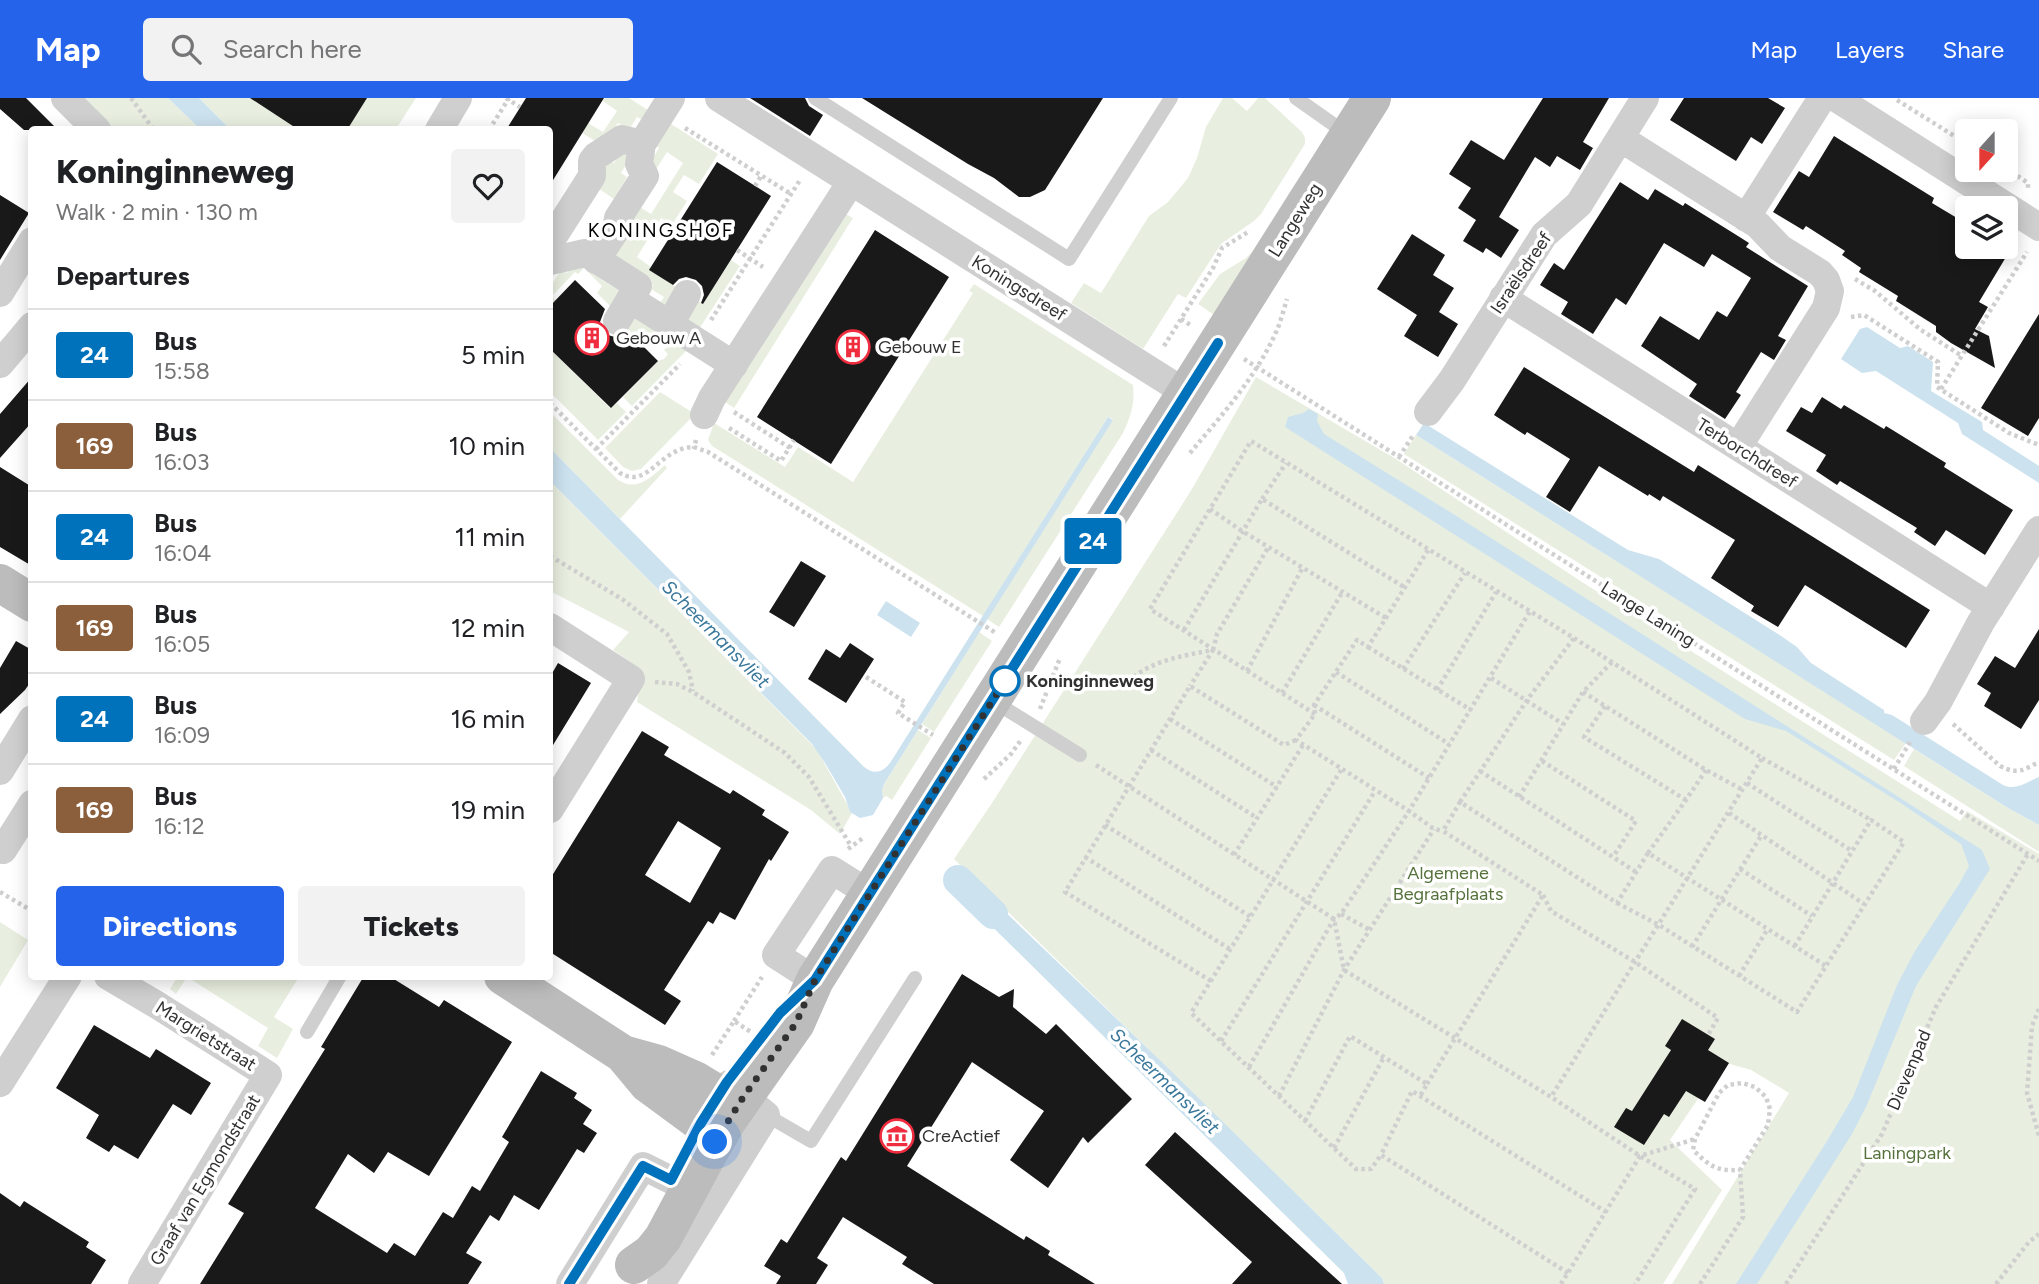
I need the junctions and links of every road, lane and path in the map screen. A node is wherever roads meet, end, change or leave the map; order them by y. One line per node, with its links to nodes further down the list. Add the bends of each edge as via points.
1 (65, 98): 16 (street)
2 (131, 98): 17 (path)
3 (458, 98): 18 (street)
4 (507, 98): 15 (path); 19 (path)
5 (719, 98): 25 (street, Koningsdreef)
6 (815, 98): 7 (lane, via 1069,259)
7 (1171, 98)
8 (1296, 98): 20 (lane)
9 (1372, 98): 20 (main road, Langeweg)
10 (1645, 98): 22 (street, Israëlsdreef)
11 (1822, 98): 30 (street)
12 (1836, 98): 32 (street)
13 (1894, 98): 21 (path)
14 (666, 105): 23 (street); 24 (path)
15 (520, 107)
16 (93, 126)
17 (151, 126)
18 (441, 126)
19 (491, 126)
20 (1348, 135): 50 (main road, Langeweg)
21 (1955, 136)
22 (1620, 138): 30 (street); 40 (street, Israëlsdreef, via 1579,204 1544,234)
23 (642, 144): 27 (street, via 622,139 586,150 592,176); 29 (street, via 639,164 645,176)
24 (761, 176): 26 (path); 28 (path)
25 (851, 182): 47 (street); 50 (street, Koningsdreef)
26 (755, 186)
27 (582, 191): 29 (street); 33 (street)
28 (791, 194)
29 (620, 215): 36 (street)
30 (1746, 218): 37 (street)
31 (1251, 230): 42 (path, Langeweg, via 1222,247)
32 (2036, 236): 45 (path)
33 (553, 237)
34 (28, 248): 38 (street)
35 (553, 260): 36 (street, via 585,253)
36 (596, 260): 43 (street, via 638,286 624,310)
37 (1827, 282): 45 (path, via 1839,275 1851,276); 60 (street, via 1830,295 1825,308)
38 (0, 293)
39 (687, 294): 43 (street)
40 (1503, 298): 53 (street, Israëlsdreef); 60 (street, Terborchdreef)
41 (1849, 317): 49 (path, via 1864,315 1938,362 1937,387)
42 (1181, 319)
43 (670, 324): 47 (street)
44 (28, 331): 46 (street)
45 (1962, 356): 49 (path)
46 (0, 364)
47 (734, 365): 54 (street)
48 (1257, 367): 61 (path, Lange Laning)
49 (1941, 389): 57 (path, via 2009,433)
50 (1186, 393): 99 (main road)
51 (553, 406): 58 (path, via 630,478 644,475 672,453)
52 (733, 411): 59 (path)
53 (1428, 412)
54 (704, 415): 58 (path); 59 (path, via 781,461)
55 (794, 440): 59 (path)
56 (1408, 444): 61 (path)
57 (2039, 445)
58 (694, 447): 81 (path)
59 (790, 447)
60 (1738, 447): 77 (street, Terborchdreef)
61 (1399, 457): 119 (path, Lange Laning)
62 (1286, 463): 63 (path); 64 (path, via 1251,441); 68 (path)
63 (1262, 499): 66 (path); 73 (path)
64 (1210, 509): 66 (path); 82 (path, via 1150,609)
65 (2039, 530): 77 (street)
66 (1242, 531): 67 (path); 82 (path)
67 (1269, 546): 70 (path); 85 (path)
68 (1428, 550): 71 (path); 73 (path)
69 (553, 558): 96 (path, via 622,599 667,634)
70 (1303, 567): 74 (path); 88 (path)
71 (1465, 573): 75 (path); 87 (path)
72 (0, 583): 76 (main road)
73 (1404, 587): 79 (path)
74 (1343, 591): 79 (path); 98 (path)
75 (1497, 591): 78 (path); 95 (path)
76 (28, 600)
77 (1991, 607): 105 (street)
78 (1530, 611): 83 (path); 91 (path)
79 (1386, 618): 84 (path)
80 (553, 629): 92 (street)
81 (992, 631)
82 (1184, 631): 85 (path)
83 (1574, 638): 86 (path); 100 (path)
84 (1368, 648): 87 (path); 89 (path, via 1357,640)
85 (1213, 649): 88 (path); 93 (path, via 1160,662); 94 (path)
86 (1612, 662): 97 (path); 116 (path)
87 (1403, 669): 95 (path)
88 (1247, 671): 98 (path)
89 (1336, 672): 101 (path); 112 (path)
90 (866, 677): 109 (path, via 905,702 898,713)
91 (1491, 678): 100 (path); 103 (path)
92 (631, 679): 96 (path, via 677,684); 133 (street)
93 (1123, 686)
94 (1190, 686): 106 (path); 110 (path, via 1284,745)
95 (1437, 690): 103 (path)
96 (694, 692): 143 (path, via 802,768)
97 (1583, 692): 102 (path); 107 (path)
98 (1282, 694): 104 (path)
99 (992, 700): 115 (lane); 158 (main road)
100 (1527, 700): 107 (path); 123 (path)
101 (1314, 705): 104 (path); 124 (path)
102 (1605, 706): 121 (path); 131 (path, via 1584,737)
103 (1471, 710): 112 (path)
104 (1315, 713): 110 (path)
105 (1929, 714): 118 (path, via 2011,771)
106 (1170, 719): 113 (path); 127 (path)
107 (1563, 724): 117 (path)
108 (28, 726): 122 (street)
109 (927, 731)
110 (1296, 740): 111 (path)
111 (1303, 744): 120 (path); 127 (path)
112 (1449, 744): 124 (path)
113 (1151, 750): 126 (path); 137 (path)
114 (1903, 753): 119 (path)
115 (1080, 755): 126 (path)
116 (1762, 758): 125 (path); 138 (path)
117 (1542, 761): 130 (path); 149 (path, via 1636,821)
118 (2039, 762)
119 (1894, 769): 147 (path, Lange Laning)
120 (1341, 770): 129 (path); 155 (path)
121 (1706, 770): 128 (path); 131 (path)
122 (0, 771)
123 (1480, 771): 130 (path); 132 (path)
124 (1429, 778): 135 (path)
125 (1747, 783): 128 (path); 145 (path)
126 (1129, 786): 139 (path); 148 (path)
127 (1277, 787): 137 (path)
128 (1743, 790): 136 (path)
129 (1375, 791): 135 (path); 161 (path)
130 (1519, 797): 149 (path)
131 (1686, 800): 146 (path)
132 (1460, 803): 141 (path); 162 (path)
133 (553, 804)
134 (28, 810): 144 (street)
135 (1409, 811): 140 (path); 165 (path)
136 (1729, 813): 142 (path); 154 (path)
137 (1257, 818): 148 (path)
138 (1871, 820): 145 (path); 163 (path, via 1904,842)
139 (1105, 825): 150 (path); 167 (path)
140 (1434, 829): 141 (path); 170 (path)
141 (1443, 831): 159 (path)
142 (1761, 836): 152 (path); 156 (path)
143 (851, 846)
144 (0, 849)
145 (1852, 851): 156 (path)
146 (1648, 853): 153 (path); 154 (path)
147 (2028, 854): 151 (path, Lange Laning); 219 (path, Dievenpad, via 1936,1007 1882,1134)
148 (1234, 855): 155 (path)
149 (1613, 857): 153 (path)
150 (1085, 858): 174 (path); 186 (path, via 1065,891)
151 (2039, 861)
152 (1740, 869): 160 (path); 166 (path)
153 (1636, 872): 162 (path)
154 (1688, 877): 160 (path); 169 (path)
155 (1273, 881): 161 (path); 167 (path)
156 (1832, 884): 163 (path); 166 (path)
157 (0, 892): 164 (path)
158 (870, 894): 175 (street, via 832,870); 185 (main road)
159 (1543, 895): 176 (path, via 1551,911); 191 (path)
160 (1721, 900): 171 (path); 172 (path)
161 (1306, 902): 168 (path); 192 (path)
162 (1617, 903): 169 (path)
163 (1864, 904): 177 (path)
164 (28, 909)
165 (1341, 914): 168 (path); 170 (path)
166 (1812, 916): 173 (path)
167 (1251, 918): 174 (path)
168 (1334, 919): 178 (path); 194 (path)
169 (1658, 925): 172 (path); 176 (path)
170 (1370, 930): 178 (path)
171 (1767, 930): 173 (path); 179 (path)
172 (1692, 947): 179 (path)
173 (1794, 947): 177 (path)
174 (1231, 950): 186 (path)
175 (776, 955): 185 (street); 188 (path)
176 (1635, 962): 190 (path, via 1718,1018); 200 (path)
177 (1826, 966): 179 (path, via 1797,1012)
178 (1344, 970): 191 (path); 198 (path)
179 (1739, 976)
180 (915, 978): 201 (lane, via 811,1141)
181 (65, 980): 196 (street)
182 (115, 980): 195 (street, Margrietstraat)
183 (338, 980): 189 (lane)
184 (509, 980): 201 (main road, via 623,1054 648,1084)
185 (815, 980): 201 (main road, via 780,1013)
186 (1211, 981): 192 (path, via 1191,1013)
187 (2039, 1009): 203 (path, via 2032,1026 2027,1093)
188 (734, 1021)
189 (307, 1032)
190 (1708, 1035)
191 (1456, 1039): 197 (path); 200 (path)
192 (1221, 1041): 194 (path)
193 (1384, 1057): 197 (path); 202 (path, via 1350,1036); 205 (path)
194 (1249, 1067): 198 (path)
195 (268, 1075): 214 (street, Graaf van Egmondstraat)
196 (0, 1083)
197 (1427, 1084): 199 (path)
198 (1279, 1096): 202 (path)
199 (1420, 1096): 206 (path, via 1412,1091); 210 (path)
200 (1551, 1097): 207 (path)
201 (731, 1105): 209 (main road); 213 (main road)
202 (1306, 1121): 205 (path)
203 (2039, 1136)
204 (1695, 1139): 207 (path); 208 (path, via 1693,1150 1706,1163 1722,1171); 208 (path, via 1718,1093 1728,1085 1755,1087 1766,1097 1768,1125)
205 (1334, 1148): 206 (path, via 1356,1169 1371,1169)
206 (1381, 1155): 212 (path)
207 (1640, 1156): 210 (path); 217 (path, via 1695,1189)
208 (1740, 1170): 218 (path, via 1743,1217)
209 (671, 1180): 213 (main road, via 640,1244); 215 (street, via 643,1166)
210 (1606, 1212): 212 (path)
211 (2039, 1234): 220 (path)
212 (1568, 1273): 216 (path)
213 (639, 1278)
214 (142, 1284)
215 (569, 1284)
216 (1561, 1284)
217 (1635, 1284)
218 (1700, 1284)
219 (1786, 1284)
220 (1996, 1284)

